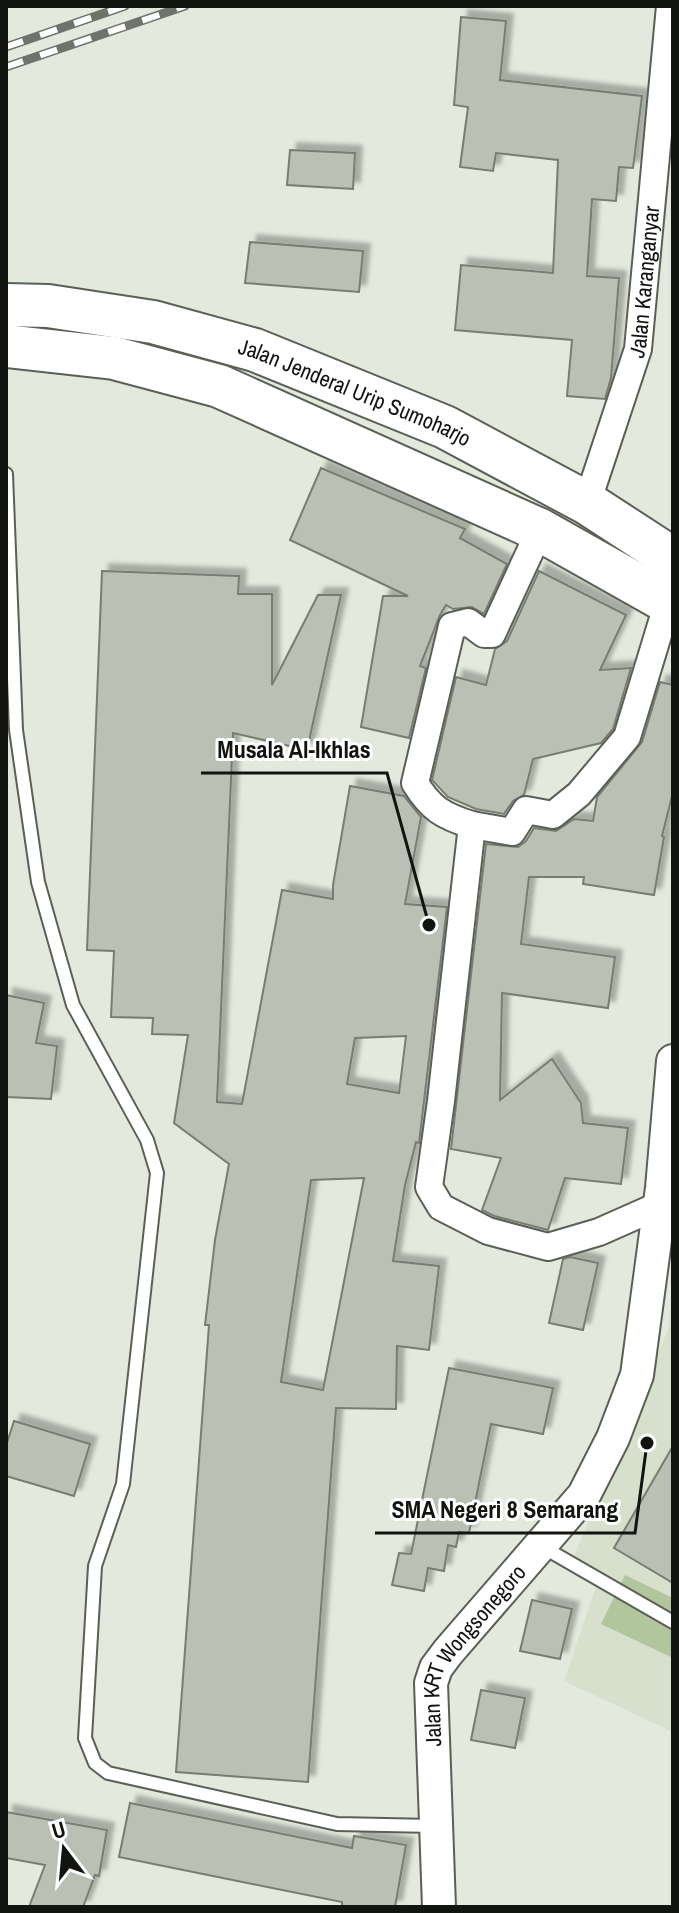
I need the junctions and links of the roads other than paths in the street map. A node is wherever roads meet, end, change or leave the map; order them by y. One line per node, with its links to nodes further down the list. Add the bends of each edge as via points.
1 (670, 6): 2 (street, Jalan Karanganyar)
2 (667, 110): 6 (street, Jalan Karanganyar, via 638,349)
3 (6, 305): 6 (highway, Jalan Jenderal Urip Sumoharjo, via 153,322 255,350 445,427)
4 (6, 346): 7 (highway, Jalan Jenderal Urip Sumoharjo, via 114,358 219,386)
5 (6, 474): 15 (lane, via 16,730 38,882 73,1005 147,1140 157,1173 123,1484 95,1566 85,1738 95,1763 108,1773 337,1824)
6 (587, 503): 8 (highway, Jalan Jenderal Urip Sumoharjo)
7 (540, 530): 9 (highway, Jalan Jenderal Urip Sumoharjo); 10 (street, via 492,634 468,622 452,626 415,783 446,817)
8 (673, 559)
9 (670, 604): 10 (street, via 627,737 579,794 553,815 526,810 512,832)
10 (472, 825): 12 (street, via 429,1187 441,1207 488,1231 548,1247)
11 (673, 1061): 12 (street, Jalan KRT Wongsonegoro)
12 (660, 1205): 13 (street, Jalan KRT Wongsonegoro, via 637,1375 584,1495)
13 (541, 1546): 14 (lane); 15 (street, Jalan KRT Wongsonegoro, via 436,1668 431,1683)
14 (673, 1622)
15 (434, 1826): 16 (street, Jalan KRT Wongsonegoro)
16 (439, 1907)

